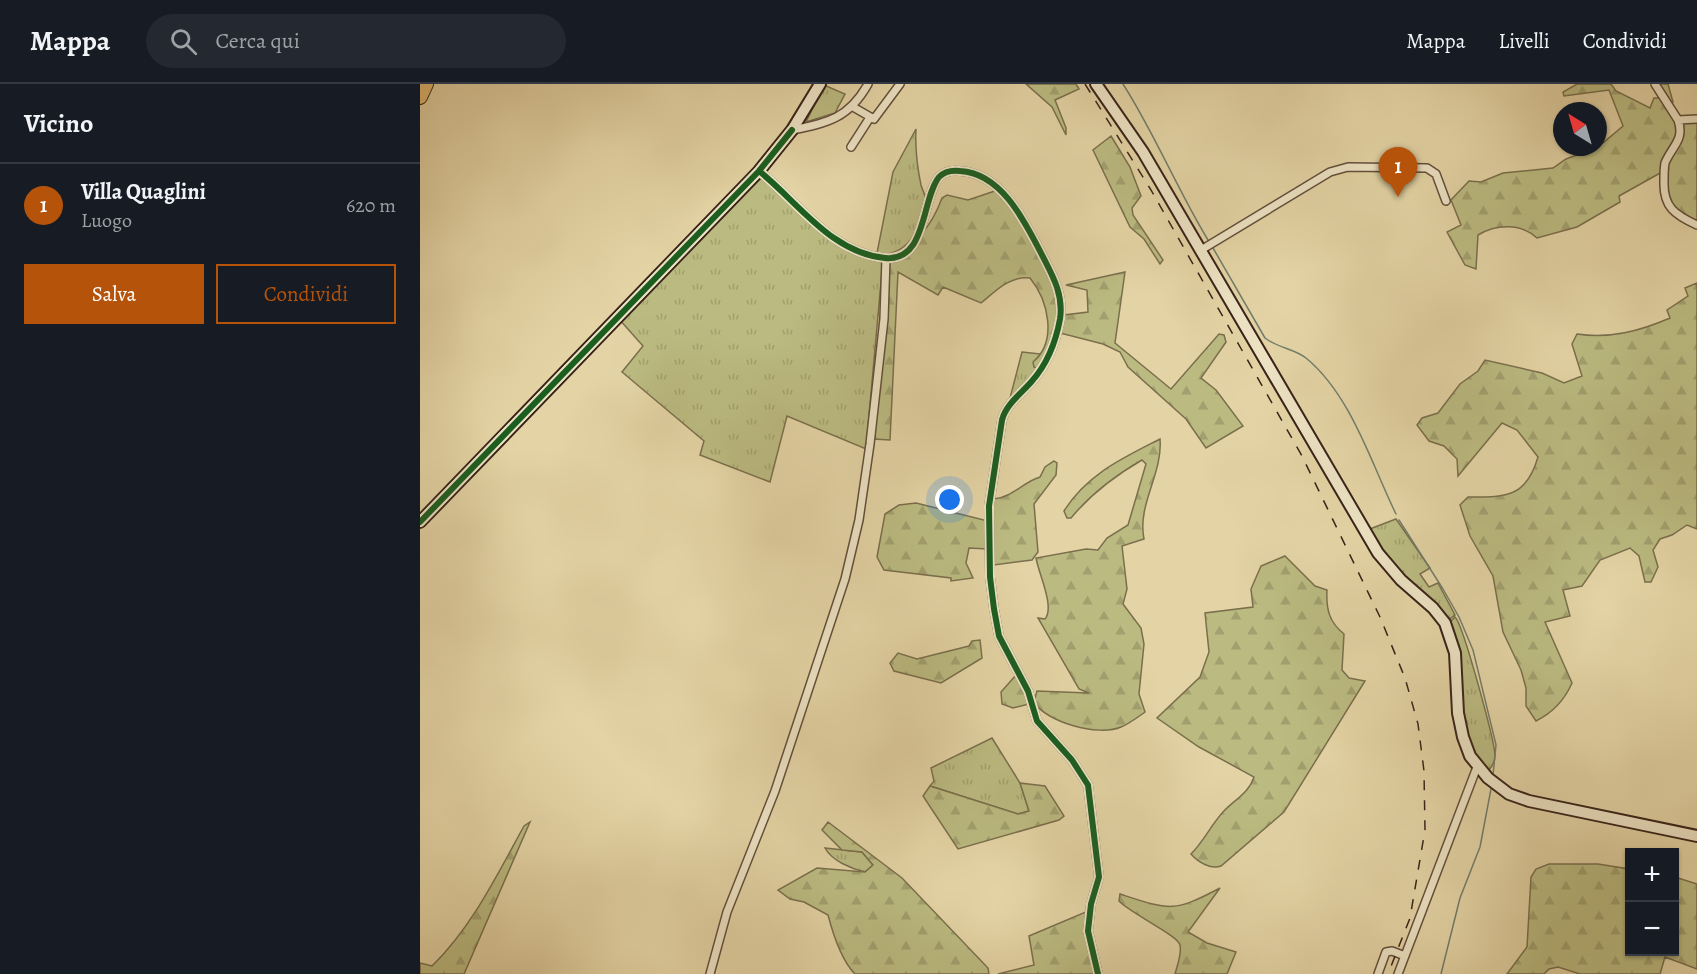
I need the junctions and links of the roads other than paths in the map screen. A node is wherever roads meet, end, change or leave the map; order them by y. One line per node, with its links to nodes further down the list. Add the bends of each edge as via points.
1 (426, 84): 7 (highway)
2 (820, 84): 12 (street)
3 (868, 84): 8 (street)
4 (900, 84): 9 (street, via 879,115)
5 (1096, 84): 17 (street, via 1139,145)
6 (1655, 84): 11 (street)
7 (420, 98)
8 (854, 107): 9 (street); 12 (street, via 817,125)
9 (869, 118): 13 (street)
10 (1697, 119): 11 (street)
11 (1678, 120): 16 (street, via 1677,146 1665,163 1664,196 1677,215)
12 (792, 130): 14 (street)
13 (850, 147)
14 (759, 171): 18 (street, via 817,225 847,244); 19 (street)
15 (1446, 201): 17 (street, via 1436,174 1427,168 1348,167 1330,172)
16 (1697, 225)
17 (1201, 250): 20 (street, via 1378,554 1445,623 1455,653 1460,726 1466,748)
18 (886, 258): 23 (street, via 884,319 870,444 859,520 845,579 778,781 727,912); 24 (street, via 902,254 916,240 939,178 948,171 967,171 989,180 1002,191 1036,244 1059,293 1058,328 1047,358 1002,420 989,506 990,577 999,636 1028,691 1037,721 1072,760 1088,785 1099,877 1090,904 1089,931)
19 (420, 522)
20 (1478, 766): 21 (street, via 1498,787 1526,800); 22 (street)
21 (1697, 836)
22 (1405, 956): 25 (street, via 1386,952); 26 (street)
23 (710, 974)
24 (1098, 974)
25 (1378, 974)
26 (1398, 974)

